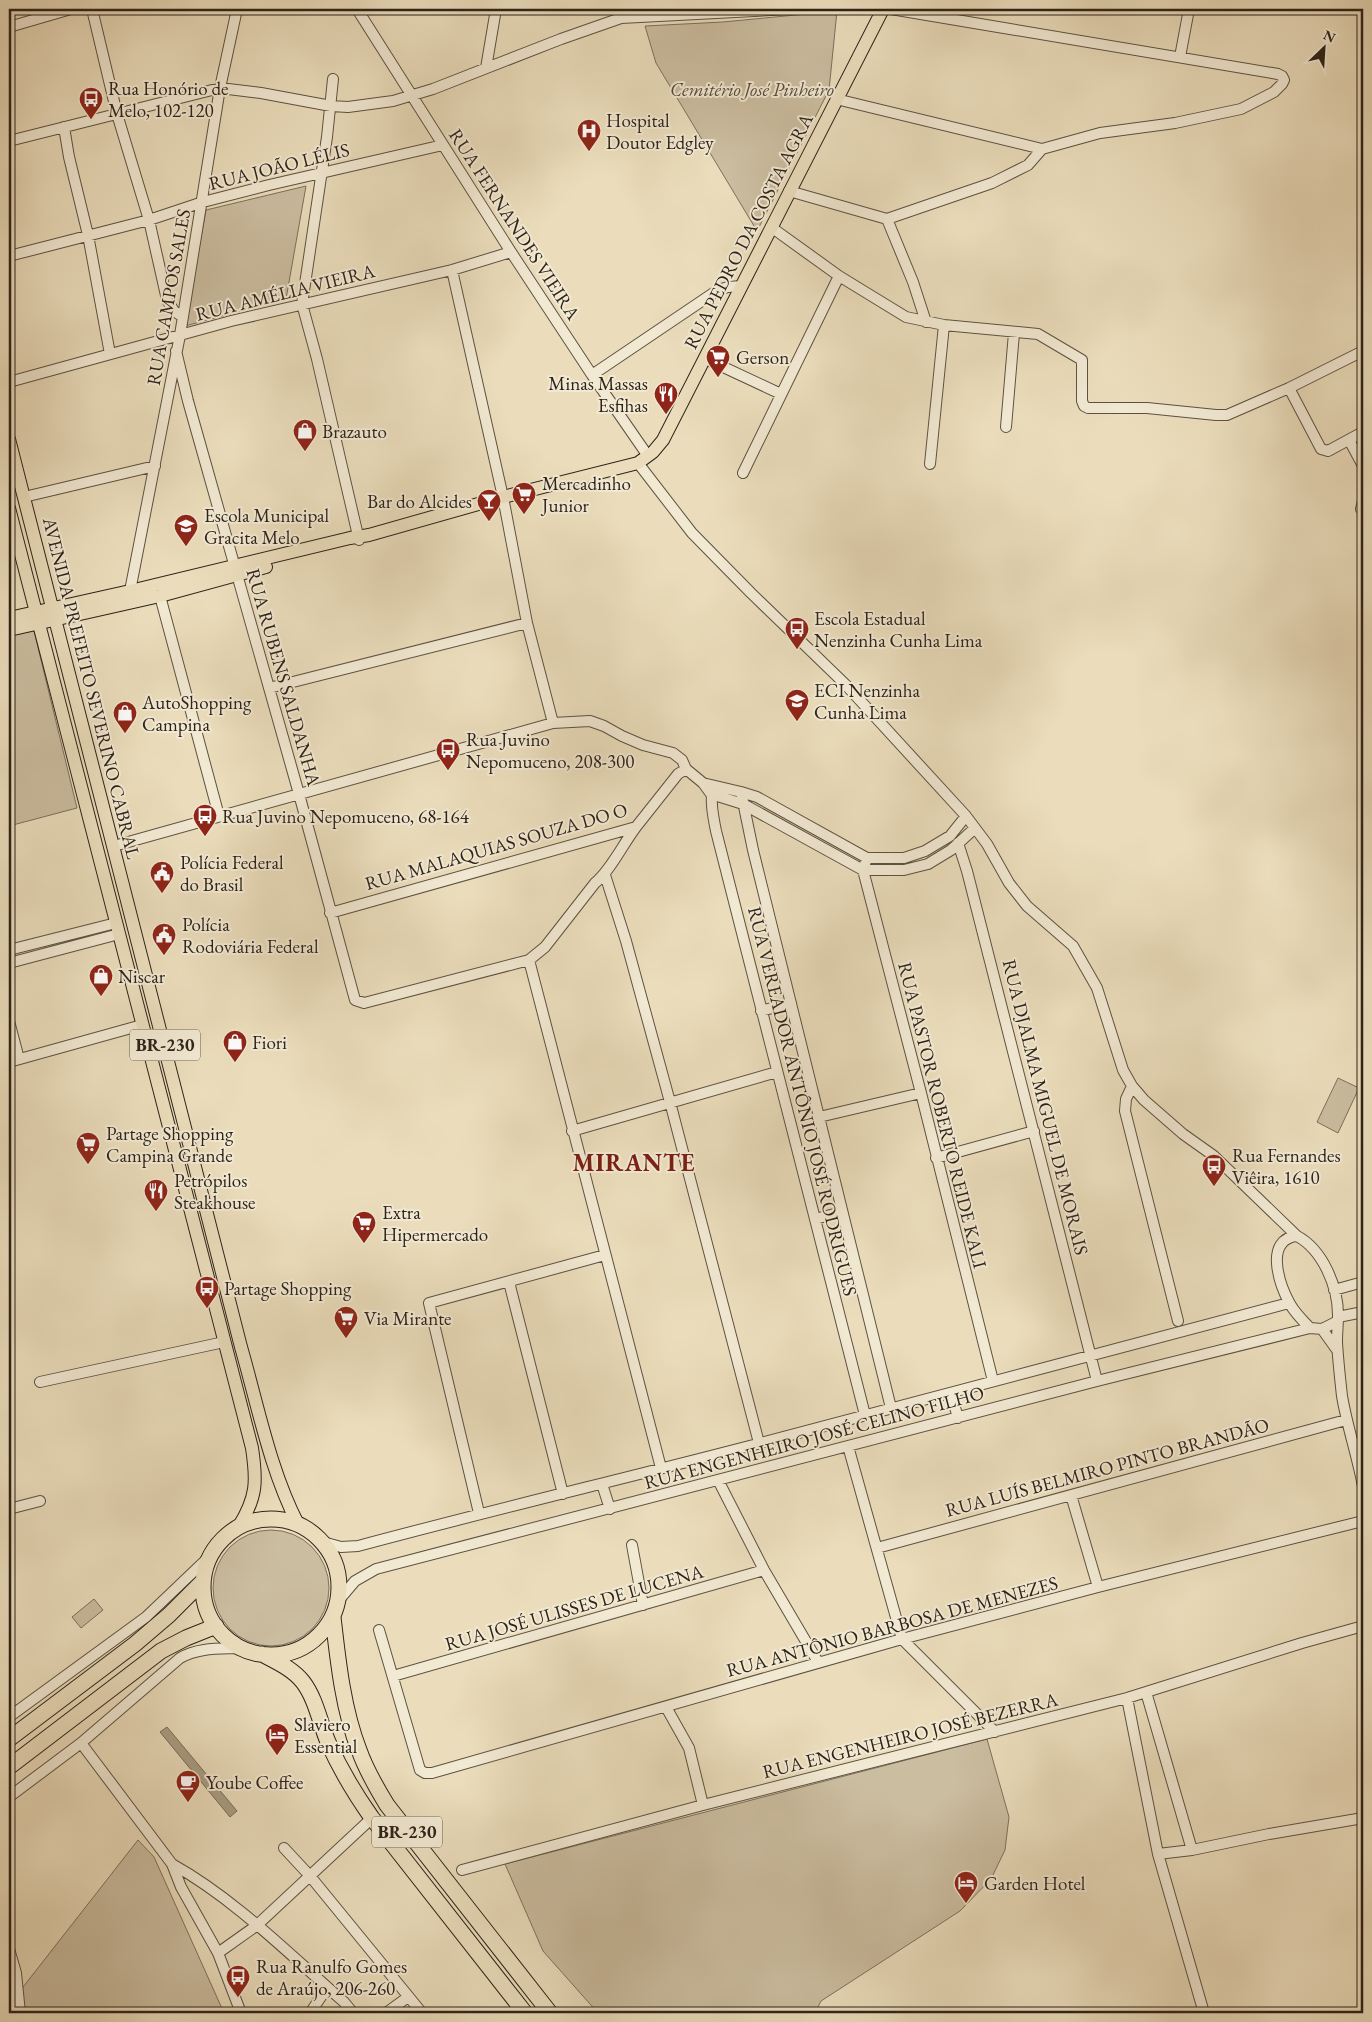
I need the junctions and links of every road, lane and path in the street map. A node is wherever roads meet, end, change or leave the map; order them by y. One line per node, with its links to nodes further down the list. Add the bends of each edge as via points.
1 (71, 9): 12 (street)
2 (92, 9): 20 (street)
3 (237, 9): 16 (street, RUA CAMPOS SALES)
4 (357, 9): 17 (street, RUA FERNANDES VIEIRA)
5 (496, 9): 14 (street)
6 (791, 9): 10 (street)
7 (882, 9): 18 (main road, RUA PEDRO DA COSTA AGRA)
8 (890, 9): 13 (street)
9 (1189, 9): 13 (street)
10 (718, 11): 11 (street)
11 (622, 14): 14 (street)
12 (9, 28)
13 (1180, 57): 24 (street, via 1278,74 1284,80 1263,99 1241,109 1175,123 1100,133)
14 (486, 68): 17 (street)
15 (333, 79): 19 (street)
16 (220, 88): 19 (street); 20 (street); 27 (street, RUA CAMPOS SALES)
17 (412, 95): 19 (street, via 379,103); 23 (street, RUA FERNANDES VIEIRA)
18 (836, 99): 24 (street); 26 (main road, RUA PEDRO DA COSTA AGRA)
19 (331, 106): 25 (street)
20 (117, 114): 21 (street); 29 (street)
21 (64, 128): 22 (street); 31 (street)
22 (9, 141)
23 (443, 145): 25 (street, RUA JOÃO LÉLIS); 32 (street, RUA FERNANDES VIEIRA)
24 (1042, 149): 28 (street, via 1028,165 992,183)
25 (321, 173): 27 (street, RUA JOÃO LÉLIS); 37 (street)
26 (789, 191): 28 (street); 30 (main road, RUA PEDRO DA COSTA AGRA)
27 (203, 202): 29 (street, RUA JOÃO LÉLIS); 38 (street, RUA CAMPOS SALES)
28 (887, 219): 39 (street)
29 (148, 220): 31 (street, RUA JOÃO LÉLIS); 38 (street, via 167,300 174,311)
30 (770, 227): 35 (street); 36 (main road, RUA PEDRO DA COSTA AGRA)
31 (88, 235): 33 (street, RUA JOÃO LÉLIS); 45 (street)
32 (511, 252): 34 (street, RUA AMÉLIA VIEIRA); 47 (street, RUA FERNANDES VIEIRA)
33 (9, 256)
34 (452, 270): 37 (street, RUA AMÉLIA VIEIRA); 61 (street)
35 (840, 276): 39 (street, via 897,312); 50 (street)
36 (742, 286): 46 (main road, RUA PEDRO DA COSTA AGRA); 47 (street, via 718,290)
37 (302, 304): 42 (street, RUA AMÉLIA VIEIRA); 63 (street)
38 (184, 317): 42 (street, RUA CAMPOS SALES)
39 (926, 322): 40 (street)
40 (944, 325): 41 (street); 56 (street)
41 (1014, 333): 49 (street, via 1038,334 1082,360 1082,401 1088,408 1146,408 1227,415); 51 (street)
42 (180, 335): 43 (street, RUA CAMPOS SALES); 45 (street, RUA AMÉLIA VIEIRA)
43 (176, 351): 57 (street, RUA CAMPOS SALES); 64 (street, RUA RUBENS SALDANHA)
44 (1363, 351): 49 (street)
45 (110, 354): 48 (street, RUA AMÉLIA VIEIRA)
46 (704, 358): 50 (street); 55 (main road, RUA PEDRO DA COSTA AGRA, via 663,440)
47 (592, 375): 55 (street, RUA FERNANDES VIEIRA)
48 (9, 382)
49 (1289, 388): 54 (street, via 1321,449 1328,451)
50 (781, 394): 59 (street)
51 (1006, 427)
52 (1363, 432): 54 (street)
53 (9, 439): 60 (main road, AVENIDA PREFEITO SEVERINO CABRAL / BR-230)
54 (1349, 440): 58 (street)
55 (643, 460): 61 (main road); 80 (street, RUA FERNANDES VIEIRA, via 692,533 845,684)
56 (930, 464)
57 (155, 466): 60 (street); 65 (street, RUA CAMPOS SALES)
58 (1363, 466)
59 (743, 473)
60 (24, 497): 67 (main road, AVENIDA PREFEITO SEVERINO CABRAL / BR-230)
61 (503, 497): 63 (main road); 70 (street)
62 (9, 508): 68 (main road, AVENIDA PREFEITO SEVERINO CABRAL / BR-230)
63 (362, 537): 64 (main road)
64 (236, 571): 65 (main road); 66 (main road); 72 (street, RUA RUBENS SALDANHA)
65 (130, 591): 67 (main road)
66 (160, 596): 67 (main road); 79 (street)
67 (54, 613): 68 (main road); 84 (main road, AVENIDA PREFEITO SEVERINO CABRAL / BR-230)
68 (37, 617): 69 (main road); 71 (main road); 91 (main road, AVENIDA PREFEITO SEVERINO CABRAL / BR-230)
69 (9, 618)
70 (527, 623): 72 (street); 73 (street)
71 (9, 630)
72 (269, 688): 77 (street, RUA RUBENS SALDANHA)
73 (553, 723): 74 (street, via 590,722 604,726 643,745 673,753 682,760); 77 (street)
74 (686, 769): 75 (street); 81 (street, RUA MALAQUIAS SOUZA DO O, via 678,774)
75 (709, 788): 76 (street); 78 (street); 98 (street, RUA VEREADOR ANTÔNIO JOSÉ RODRIGUES, via 716,831)
76 (741, 792): 78 (street, RUA VEREADOR ANTÔNIO JOSÉ RODRIGUES); 85 (street, via 757,797)
77 (299, 794): 79 (street); 90 (street, RUA RUBENS SALDANHA)
78 (743, 804): 87 (street); 97 (street, RUA VEREADOR ANTÔNIO JOSÉ RODRIGUES)
79 (220, 816): 84 (street)
80 (966, 816): 82 (street, RUA FERNANDES VIEIRA); 86 (street, via 950,836 925,851 904,858)
81 (636, 827): 89 (street); 90 (street, RUA MALAQUIAS SOUZA DO O)
82 (975, 828): 83 (street); 103 (street, RUA FERNANDES VIEIRA, via 1027,906 1077,951 1097,988 1123,1070)
83 (958, 843): 88 (street, via 928,864); 108 (street, RUA DJALMA MIGUEL DE MORAIS)
84 (114, 846): 147 (main road, AVENIDA PREFEITO SEVERINO CABRAL / BR-230, via 241,1347 276,1472)
85 (867, 858): 86 (street); 87 (street)
86 (886, 858): 88 (street)
87 (863, 870): 88 (street); 104 (street, RUA PASTOR ROBERTO REIDE KALI)
88 (887, 870)
89 (605, 875): 95 (street, via 595,883 546,947); 105 (street)
90 (330, 912): 95 (street, RUA RUBENS SALDANHA, via 349,984 355,1000 364,1003)
91 (117, 928): 92 (street); 94 (street); 100 (main road, AVENIDA PREFEITO SEVERINO CABRAL / BR-230)
92 (41, 942): 93 (street); 94 (street)
93 (9, 950)
94 (44, 954): 96 (street)
95 (529, 960): 107 (street)
96 (9, 963)
97 (791, 1003): 98 (street); 106 (street, RUA VEREADOR ANTÔNIO JOSÉ RODRIGUES)
98 (761, 1011): 102 (street, RUA VEREADOR ANTÔNIO JOSÉ RODRIGUES)
99 (9, 1021): 101 (street)
100 (142, 1025): 101 (street); 123 (main road, AVENIDA PREFEITO SEVERINO CABRAL / BR-230)
101 (14, 1061)
102 (777, 1072): 105 (street); 111 (street, RUA VEREADOR ANTÔNIO JOSÉ RODRIGUES)
103 (1132, 1086): 112 (street, RUA FERNANDES VIEIRA, via 1144,1100 1214,1156); 120 (street, via 1125,1111)
104 (921, 1093): 106 (street); 109 (street, RUA PASTOR ROBERTO REIDE KALI)
105 (670, 1102): 107 (street); 134 (street)
106 (819, 1117): 110 (street, RUA VEREADOR ANTÔNIO JOSÉ RODRIGUES)
107 (572, 1131): 113 (street)
108 (1034, 1131): 109 (street); 125 (street, RUA DJALMA MIGUEL DE MORAIS)
109 (936, 1158): 126 (street, RUA PASTOR ROBERTO REIDE KALI)
110 (842, 1212): 111 (street); 130 (street, RUA VEREADOR ANTÔNIO JOSÉ RODRIGUES)
111 (815, 1219): 131 (street, RUA VEREADOR ANTÔNIO JOSÉ RODRIGUES)
112 (1297, 1236): 116 (street, RUA FERNANDES VIEIRA, via 1317,1254); 117 (street, via 1281,1243 1277,1251 1281,1280)
113 (605, 1255): 114 (street); 136 (street)
114 (509, 1282): 140 (street); 145 (street, via 429,1303)
115 (1363, 1282): 116 (street)
116 (1334, 1290): 119 (street, RUA FERNANDES VIEIRA)
117 (1289, 1303): 121 (street); 125 (street, RUA ENGENHEIRO JOSÉ CELINO FILHO)
118 (1363, 1312): 119 (street)
119 (1337, 1320): 122 (street); 124 (street)
120 (1178, 1321)
121 (1310, 1328): 122 (street, RUA ENGENHEIRO JOSÉ CELINO FILHO); 127 (street, RUA ENGENHEIRO JOSÉ CELINO FILHO)
122 (1322, 1329): 124 (street)
123 (224, 1342): 128 (street); 148 (main road, AVENIDA PREFEITO SEVERINO CABRAL / BR-230, via 252,1448 256,1476 249,1510)
124 (1338, 1350): 133 (street)
125 (1091, 1354): 126 (street, RUA ENGENHEIRO JOSÉ CELINO FILHO); 127 (street, RUA DJALMA MIGUEL DE MORAIS)
126 (993, 1381): 129 (street, RUA ENGENHEIRO JOSÉ CELINO FILHO)
127 (1097, 1381): 132 (street, RUA ENGENHEIRO JOSÉ CELINO FILHO)
128 (40, 1382)
129 (951, 1393): 130 (street, RUA ENGENHEIRO JOSÉ CELINO FILHO); 132 (street)
130 (891, 1408): 131 (street, RUA ENGENHEIRO JOSÉ CELINO FILHO)
131 (865, 1415): 134 (street, RUA ENGENHEIRO JOSÉ CELINO FILHO)
132 (958, 1418): 135 (street, RUA ENGENHEIRO JOSÉ CELINO FILHO)
133 (1346, 1420): 139 (street); 141 (street, RUA LUÍS BELMIRO PINTO BRANDÃO)
134 (759, 1443): 136 (street, RUA ENGENHEIRO JOSÉ CELINO FILHO)
135 (848, 1446): 137 (street, RUA ENGENHEIRO JOSÉ CELINO FILHO); 151 (street)
136 (661, 1468): 138 (street, RUA ENGENHEIRO JOSÉ CELINO FILHO)
137 (718, 1480): 144 (street, RUA ENGENHEIRO JOSÉ CELINO FILHO); 153 (street)
138 (602, 1484): 140 (street, RUA ENGENHEIRO JOSÉ CELINO FILHO); 144 (street)
139 (1363, 1486)
140 (563, 1494): 145 (street, RUA ENGENHEIRO JOSÉ CELINO FILHO)
141 (1071, 1495): 151 (street, RUA LUÍS BELMIRO PINTO BRANDÃO); 155 (street)
142 (40, 1502): 143 (street)
143 (9, 1509)
144 (610, 1509): 156 (street, RUA ENGENHEIRO JOSÉ CELINO FILHO, via 376,1570 355,1581)
145 (479, 1513): 149 (street, RUA ENGENHEIRO JOSÉ CELINO FILHO, via 358,1546 341,1547)
146 (1363, 1521): 155 (street, RUA ANTÔNIO BARBOSA DE MENEZES)
147 (298, 1524): 148 (highway, via 269,1519); 149 (highway)
148 (239, 1526): 152 (highway)
149 (322, 1542): 156 (highway, via 338,1573)
150 (632, 1545): 157 (street)
151 (877, 1548): 162 (street)
152 (211, 1555): 154 (highway); 170 (street, via 146,1617)
153 (764, 1570): 157 (street, RUA JOSÉ ULISSES DE LUCENA); 165 (street)
154 (203, 1581): 159 (highway, via 208,1612); 172 (highway, via 135,1644)
155 (1098, 1587): 162 (street, RUA ANTÔNIO BARBOSA DE MENEZES)
156 (338, 1602): 158 (highway)
157 (643, 1605): 166 (street, RUA JOSÉ ULISSES DE LUCENA)
158 (333, 1617): 164 (highway, via 321,1634 304,1647 284,1654); 197 (highway, BR-230, via 347,1706 358,1748 371,1779 387,1805)
159 (216, 1626): 163 (highway); 174 (highway, via 161,1651)
160 (1363, 1626): 167 (street, RUA ENGENHEIRO JOSÉ BEZERRA)
161 (379, 1630): 166 (street)
162 (902, 1639): 165 (street, RUA ANTÔNIO BARBOSA DE MENEZES); 171 (street)
163 (242, 1648): 164 (highway); 173 (street, via 208,1649 180,1658)
164 (262, 1654): 177 (highway, BR-230, via 286,1667 306,1687 353,1791)
165 (818, 1662): 169 (street, RUA ANTÔNIO BARBOSA DE MENEZES)
166 (393, 1676): 169 (street, RUA ANTÔNIO BARBOSA DE MENEZES, via 420,1770 425,1773)
167 (1146, 1692): 168 (street, RUA ENGENHEIRO JOSÉ BEZERRA); 180 (street)
168 (1127, 1698): 171 (street, RUA ENGENHEIRO JOSÉ BEZERRA); 181 (street)
169 (666, 1708): 176 (street, via 689,1748)
170 (9, 1717)
171 (995, 1732): 176 (street, RUA ENGENHEIRO JOSÉ BEZERRA)
172 (9, 1739)
173 (81, 1743): 175 (street); 182 (street)
174 (9, 1767)
175 (9, 1797)
176 (703, 1805): 183 (street, RUA ENGENHEIRO JOSÉ BEZERRA)
177 (372, 1818): 184 (street); 196 (highway, BR-230)
178 (1363, 1818): 180 (street)
179 (284, 1848): 184 (street)
180 (1192, 1850): 181 (street)
181 (1158, 1854): 198 (street)
182 (172, 1864): 185 (street, via 194,1876); 187 (street, via 180,1887)
183 (462, 1870)
184 (310, 1876): 185 (street); 189 (street)
185 (256, 1926): 187 (street); 188 (street)
186 (9, 1949): 190 (street, via 16,1973)
187 (218, 1953): 191 (street)
188 (326, 1988): 192 (street); 193 (street)
189 (408, 1997): 194 (street); 195 (street)
190 (20, 2013)
191 (240, 2013)
192 (310, 2013)
193 (353, 2013)
194 (386, 2013)
195 (422, 2013)
196 (525, 2013)
197 (550, 2013)
198 (1204, 2013)

